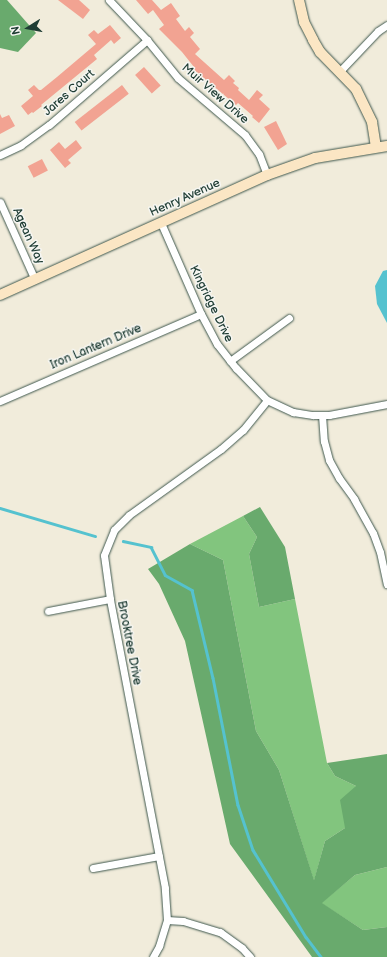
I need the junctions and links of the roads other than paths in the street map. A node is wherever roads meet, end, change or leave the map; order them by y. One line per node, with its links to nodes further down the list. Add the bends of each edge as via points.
1 (110, 0): 4 (street, Muir View Drive)
2 (299, 0): 5 (street, via 304,22 313,40 320,52)
3 (387, 24): 5 (street)
4 (147, 40): 8 (street, Jares Court, via 49,125 21,145); 9 (street, Muir View Drive, via 178,78 245,135 259,154)
5 (340, 71): 7 (street, via 356,89 372,122)
6 (387, 146): 7 (street, Henry Avenue)
7 (376, 147): 9 (street, Henry Avenue, via 315,158)
8 (0, 155)
9 (267, 175): 11 (street, Henry Avenue)
10 (0, 202): 12 (street, Agean Way)
11 (161, 223): 12 (street, Henry Avenue); 14 (street, Kingridge Drive)
12 (36, 280): 13 (street, Henry Avenue)
13 (0, 295)
14 (201, 314): 16 (street, Kingridge Drive, via 217,344); 18 (street, Iron Lantern Drive)
15 (289, 318): 16 (street)
16 (230, 361): 17 (street, Kingridge Drive)
17 (267, 400): 20 (street, Kingridge Drive, via 293,412); 22 (street, Brooktree Drive, via 243,430 194,470 129,515 114,530 104,555)
18 (0, 401)
19 (387, 404): 20 (street, Kingridge Drive)
20 (322, 415): 21 (street, via 324,441 329,460 373,533)
21 (387, 584)
22 (110, 598): 23 (street); 24 (street, Brooktree Drive)
23 (48, 611)
24 (159, 856): 25 (street); 26 (street, Brooktree Drive)
25 (93, 868)
26 (167, 920): 27 (street, Brooktree Drive); 28 (street, via 183,921 220,932)
27 (153, 957)
28 (250, 957)

